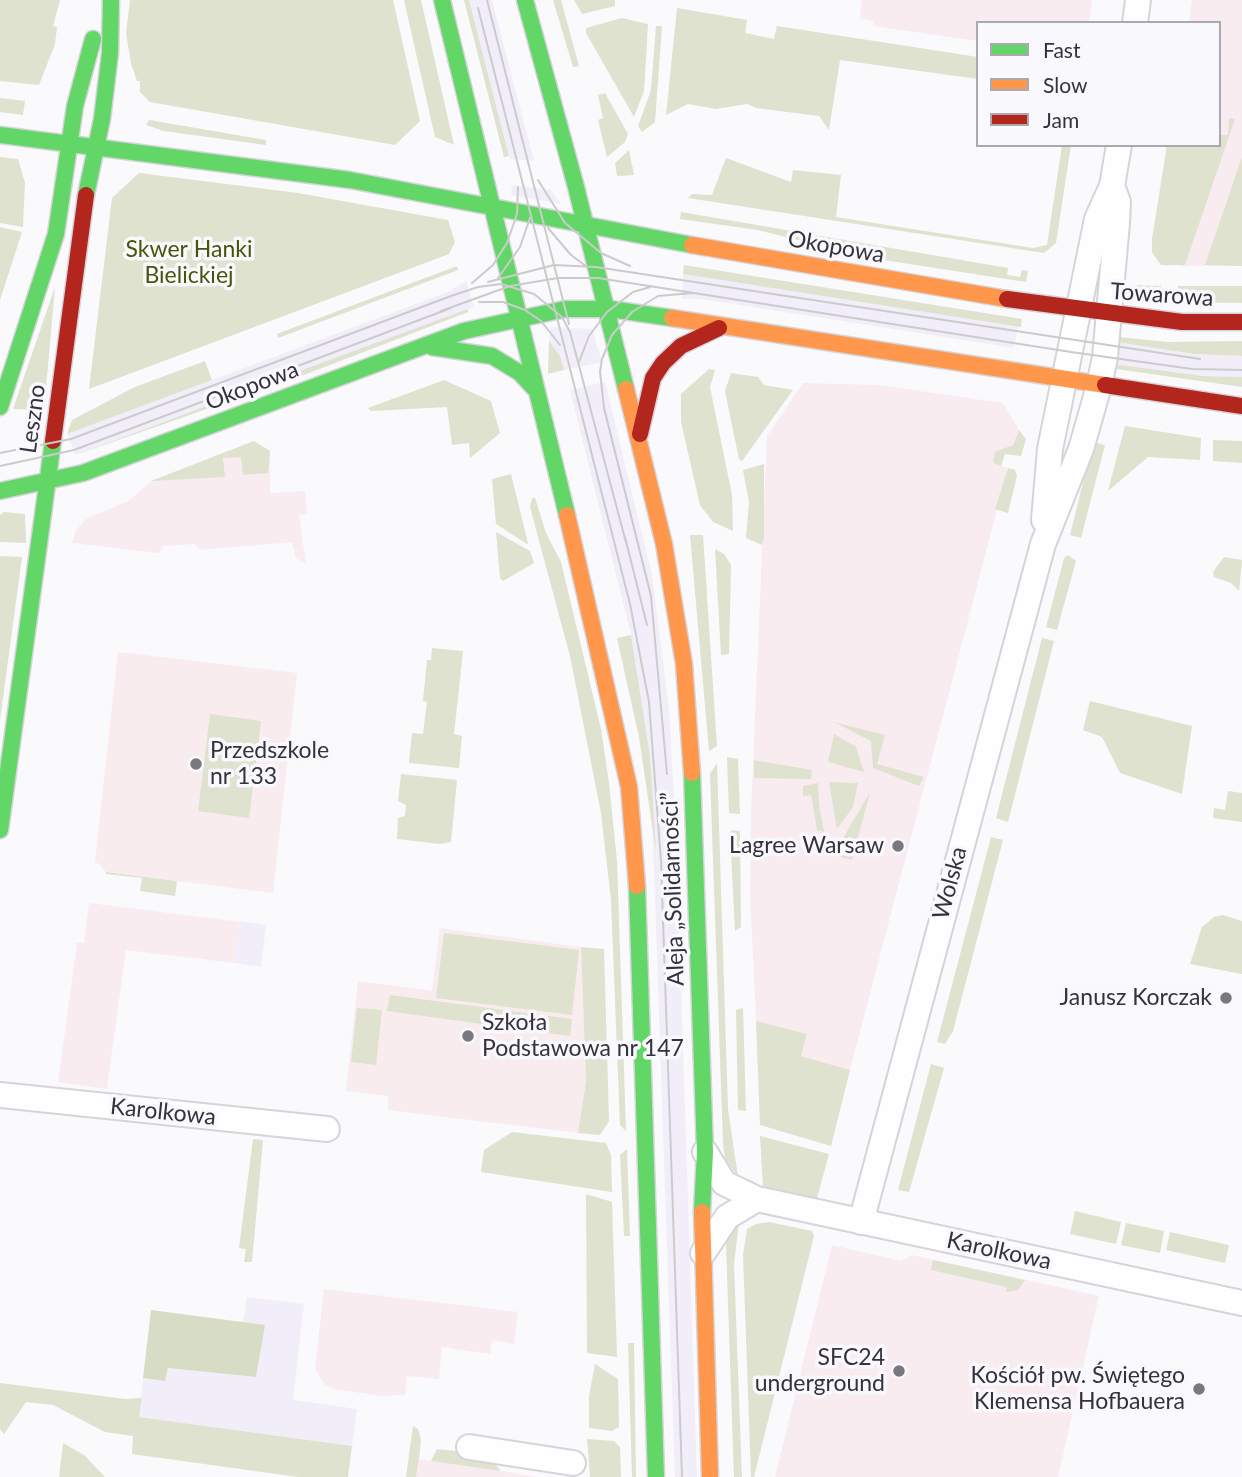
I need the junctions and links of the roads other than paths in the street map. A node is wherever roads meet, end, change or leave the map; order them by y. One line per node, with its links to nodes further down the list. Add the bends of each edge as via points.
1 (443, 0): 11 (main road)
2 (524, 0): 12 (main road)
3 (1138, 0): 5 (street)
4 (110, 7): 7 (main road, Leszno, via 90,47); 8 (main road, Leszno, via 110,53)
5 (1135, 21)
6 (0, 135): 7 (main road)
7 (71, 143): 8 (main road); 24 (main road, Leszno, via 51,252)
8 (96, 146): 11 (main road, via 318,174); 26 (main road, Leszno)
9 (1119, 147): 10 (street)
10 (1112, 186): 14 (street, Wolska, via 1100,208); 15 (street, Wolska, via 1118,202)
11 (491, 208): 12 (main road, Okopowa); 16 (main road, Aleja „Solidarności”)
12 (586, 227): 13 (main road, Aleja „Solidarności”); 14 (main road, Okopowa)
13 (606, 309): 16 (main road, Okopowa, via 565,309); 18 (main road); 25 (main road, Aleja „Solidarności”)
14 (1079, 310): 15 (main road, Towarowa); 20 (street, Wolska)
15 (1108, 314): 17 (main road, Towarowa, via 1182,322); 21 (street, Wolska)
16 (518, 318): 19 (main road, Okopowa); 22 (main road, Aleja „Solidarności”)
17 (1242, 322)
18 (719, 328): 20 (main road); 25 (main road, via 681,346 663,363 648,395)
19 (422, 345): 22 (main road, via 492,356); 26 (main road, Okopowa)
20 (1065, 380): 21 (main road); 28 (street, Wolska, via 1049,449)
21 (1099, 386): 23 (main road); 28 (street, Wolska, via 1081,449)
22 (534, 388): 39 (main road, Aleja „Solidarności”, via 586,590 629,787 639,916)
23 (1242, 406)
24 (0, 407)
25 (638, 441): 32 (main road, Aleja „Solidarności”, via 672,580 684,664)
26 (47, 483): 27 (main road, Okopowa); 29 (main road, Leszno)
27 (0, 491)
28 (1043, 544): 34 (street, Wolska)
29 (0, 830)
30 (0, 1095): 31 (street, Karolkowa)
31 (327, 1129)
32 (705, 1152): 33 (street, Karolkowa, via 724,1183); 35 (main road, Aleja „Solidarności”)
33 (757, 1199): 34 (street, Karolkowa); 35 (street, via 727,1217)
34 (861, 1222): 36 (street, Karolkowa)
35 (703, 1253): 40 (main road, Aleja „Solidarności”)
36 (1242, 1303)
37 (469, 1447): 38 (street)
38 (573, 1462)
39 (656, 1477)
40 (710, 1477)

